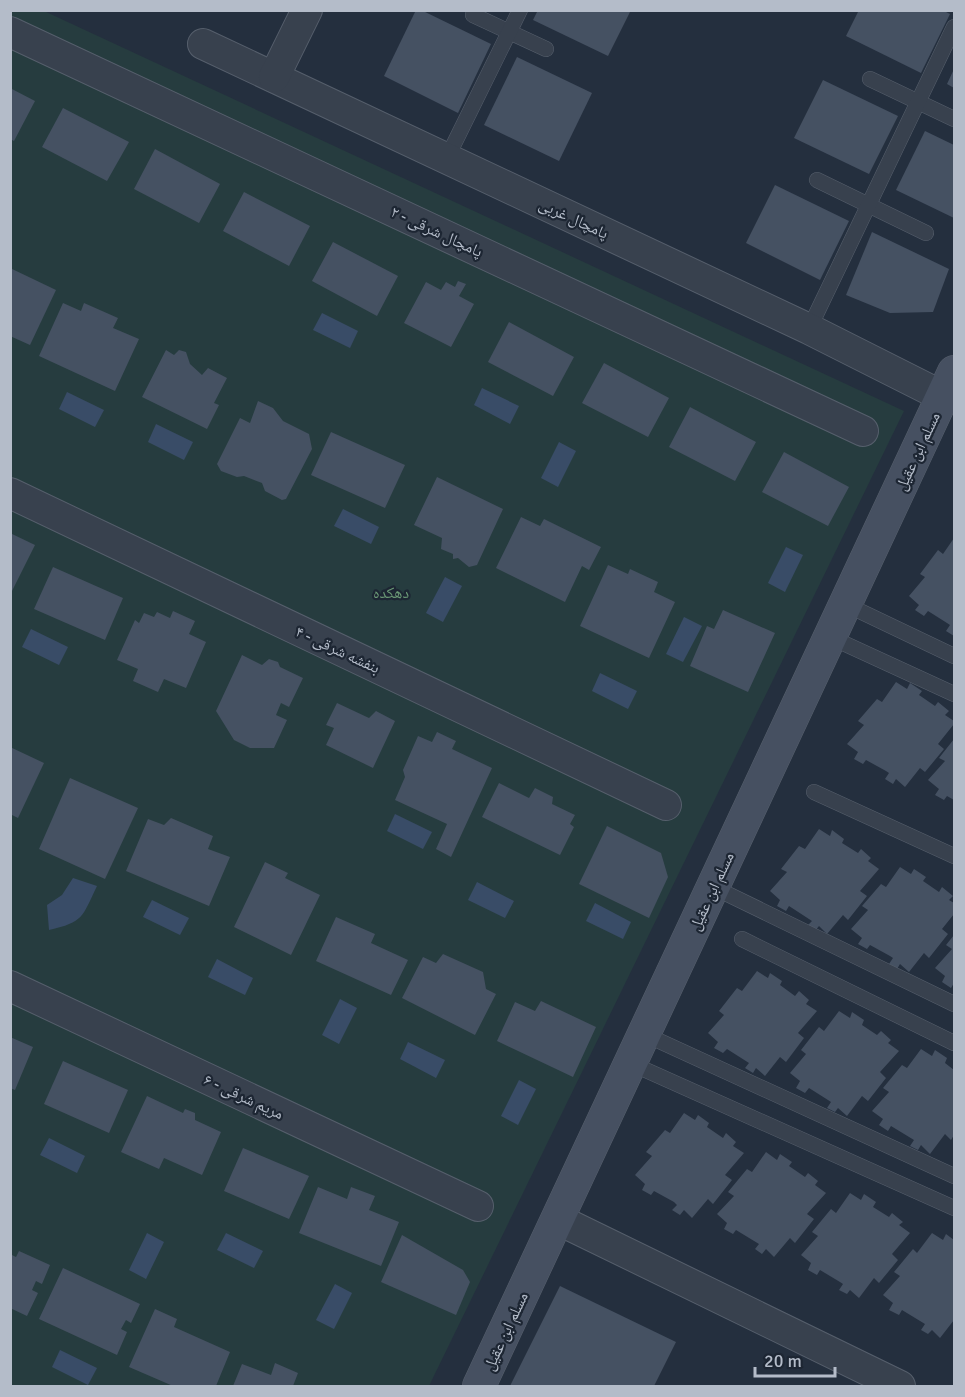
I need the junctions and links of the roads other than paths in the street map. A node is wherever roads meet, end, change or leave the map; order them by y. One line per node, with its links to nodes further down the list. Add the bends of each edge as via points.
1 (307, 10): 9 (street)
2 (520, 10): 6 (lane)
3 (473, 15): 6 (lane)
4 (954, 27): 11 (lane)
5 (10, 32): 19 (street, پامچال شرقی - ۲)
6 (510, 32): 8 (lane); 13 (lane)
7 (202, 44): 9 (street, پامچال غربی)
8 (546, 49)
9 (274, 77): 13 (street, پامچال غربی)
10 (870, 79): 11 (lane)
11 (918, 102): 12 (lane); 15 (lane)
12 (954, 119)
13 (447, 158): 17 (street, پامچال غربی)
14 (817, 180): 15 (lane)
15 (869, 205): 16 (lane); 17 (lane)
16 (926, 233)
17 (809, 329): 18 (street, پامچال غربی)
18 (950, 390): 21 (street, مسلم ابن عقیل)
19 (863, 431)
20 (10, 493): 26 (street, بنفشه شرقی - ۴)
21 (845, 604): 22 (street, مسلم ابن عقیل); 23 (lane)
22 (830, 637): 24 (lane); 28 (street, مسلم ابن عقیل)
23 (954, 656)
24 (954, 694)
25 (814, 792): 27 (lane)
26 (666, 805)
27 (954, 856)
28 (713, 887): 31 (lane); 32 (street, مسلم ابن عقیل)
29 (742, 939): 33 (lane)
30 (10, 986): 36 (street, مریم شرقی - ۶)
31 (954, 1004)
32 (644, 1034): 34 (street, مسلم ابن عقیل); 35 (lane)
33 (954, 1043)
34 (630, 1063): 37 (lane); 38 (street, مسلم ابن عقیل)
35 (954, 1176)
36 (478, 1206)
37 (954, 1208)
38 (557, 1219): 39 (street, مسلم ابن عقیل); 40 (street)
39 (479, 1386)
40 (900, 1386)

